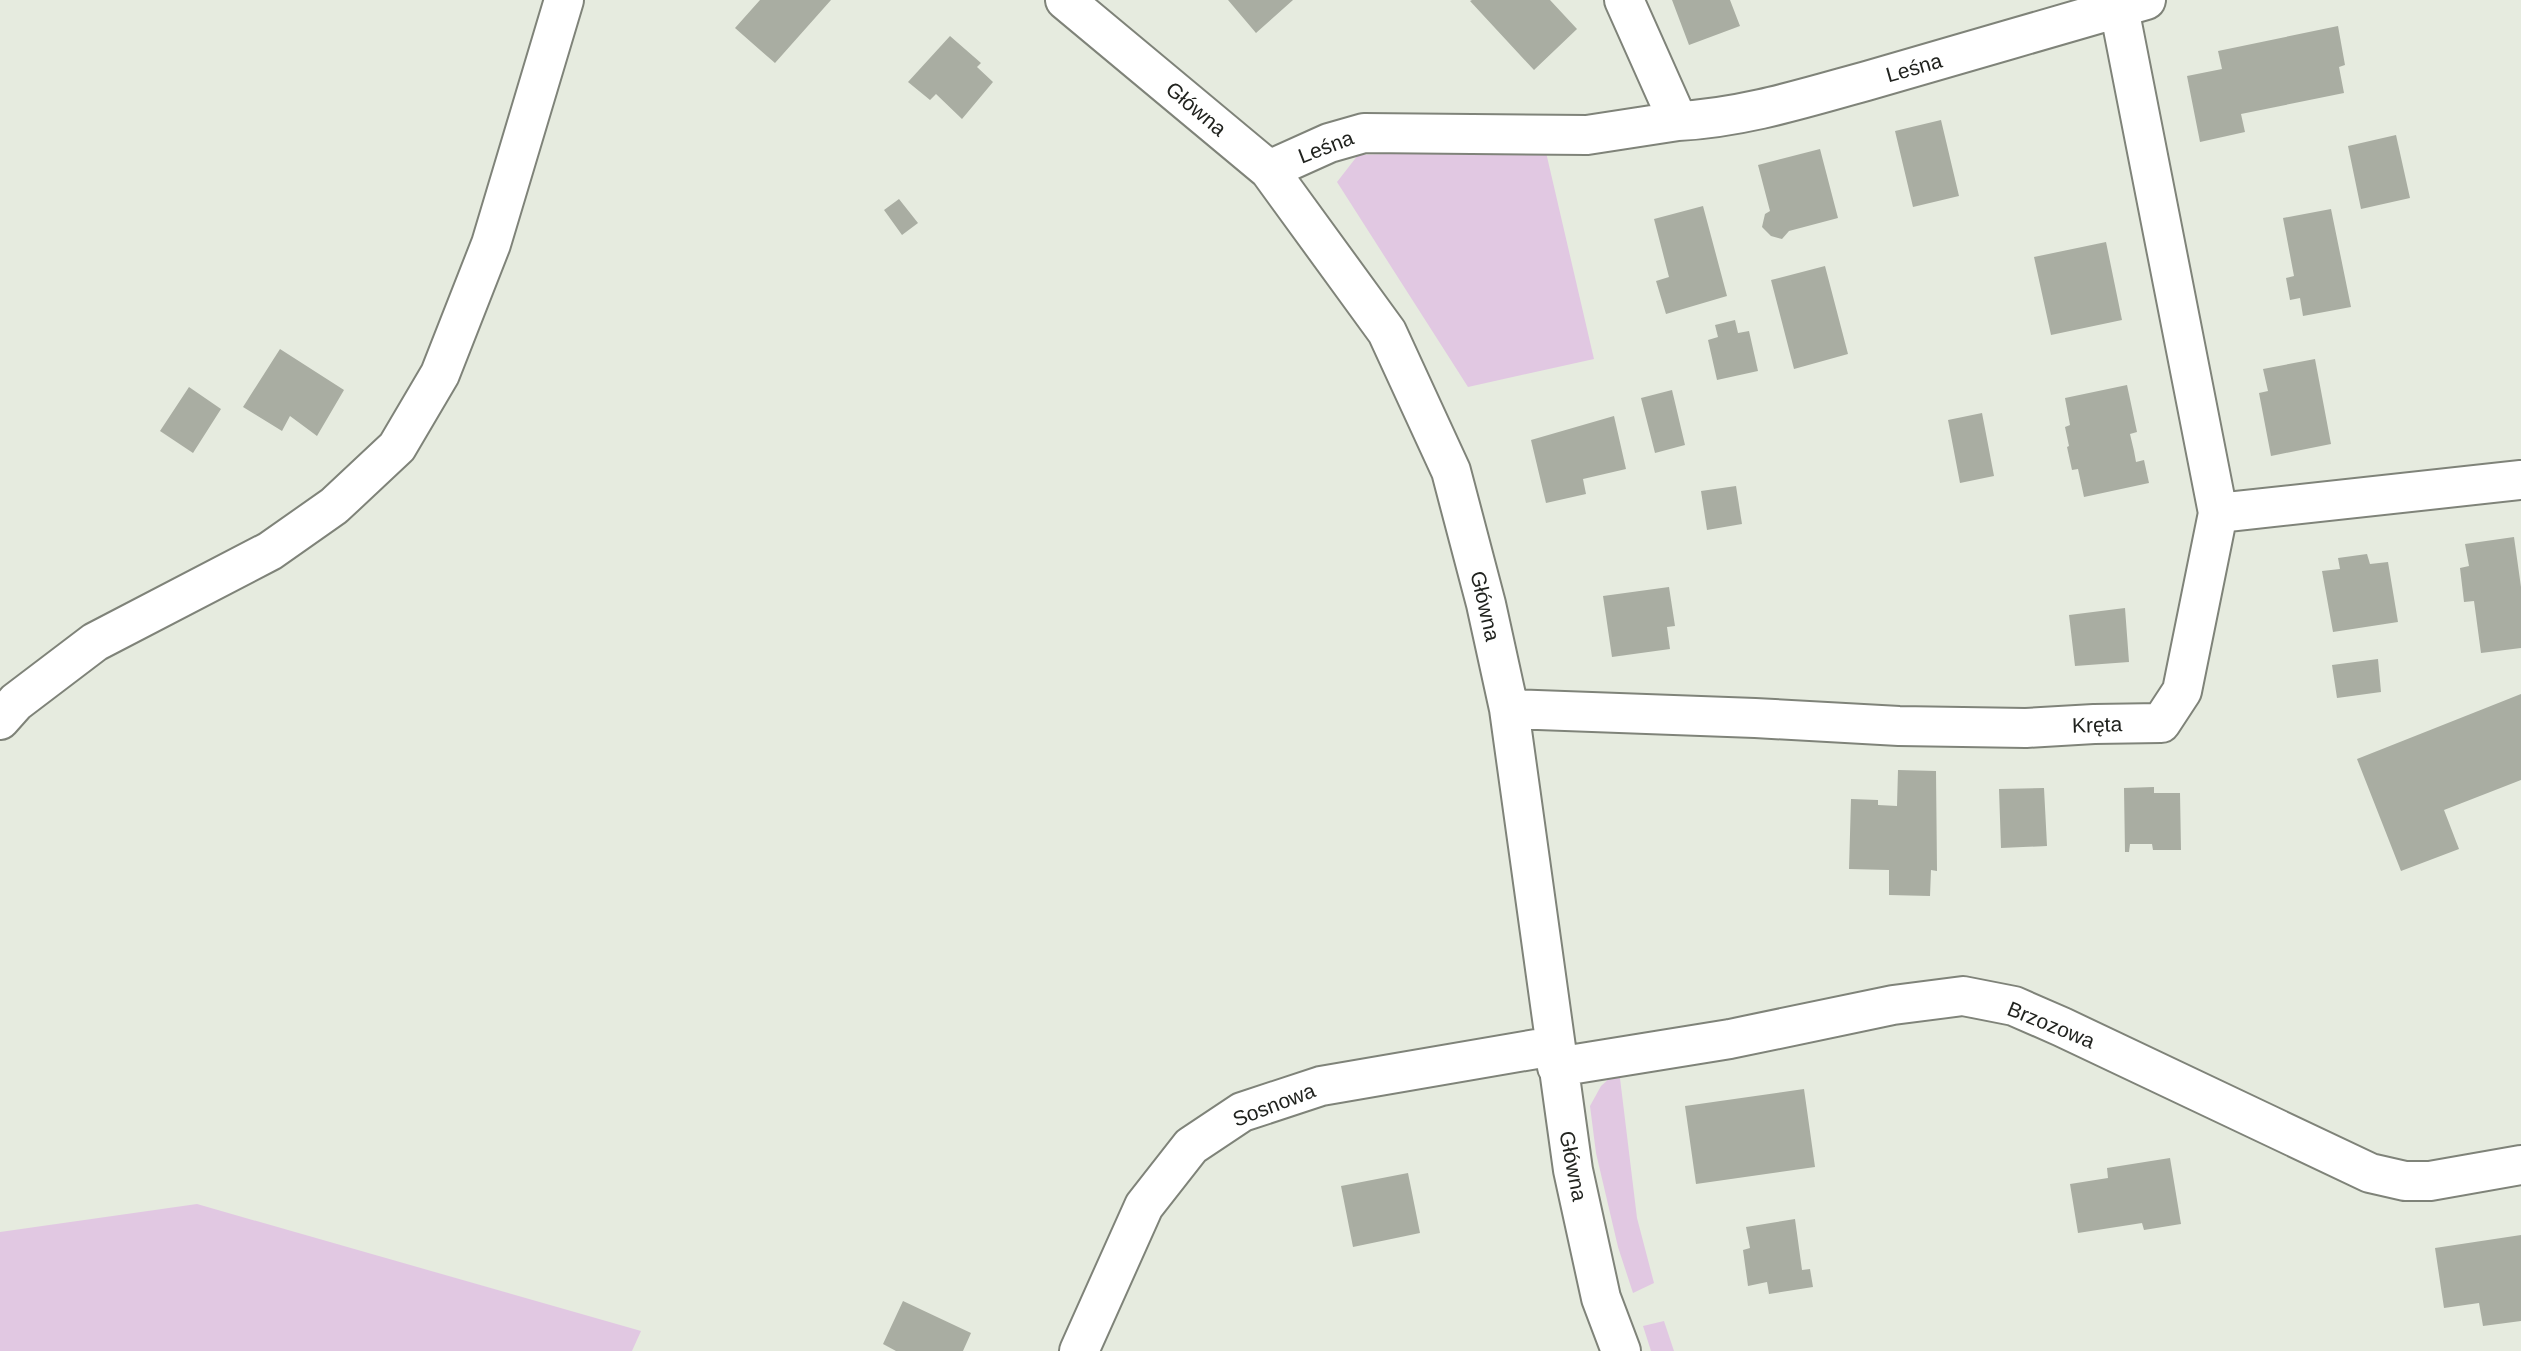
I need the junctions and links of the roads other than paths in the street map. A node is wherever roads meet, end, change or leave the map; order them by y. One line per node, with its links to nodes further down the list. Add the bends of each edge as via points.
1 (564, 0): 10 (street, via 491,244 440,374 397,447 334,506 270,551 95,642 16,702)
2 (1065, 0): 6 (street, Główna)
3 (1624, 0): 5 (street)
4 (2132, 4): 5 (street, Leśna, via 1833,90 1732,115); 8 (street)
5 (1678, 121): 6 (street, Leśna, via 1587,135 1364,133)
6 (1269, 170): 9 (street, Główna, via 1387,331 1451,471)
7 (2521, 480): 8 (street)
8 (2218, 513): 9 (street, Kręta, via 2182,691 2161,723 2013,728)
9 (1509, 709): 11 (street, Główna)
10 (0, 720)
11 (1555, 1056): 12 (street, Brzozowa, via 1730,1039 1893,1005 1963,996 2014,1006 2370,1173 2430,1181); 13 (street, Sosnowa, via 1321,1086 1242,1112 1191,1146 1144,1206); 14 (street, Główna, via 1598,1285)
12 (2521, 1165)
13 (1079, 1351)
14 (1622, 1351)

